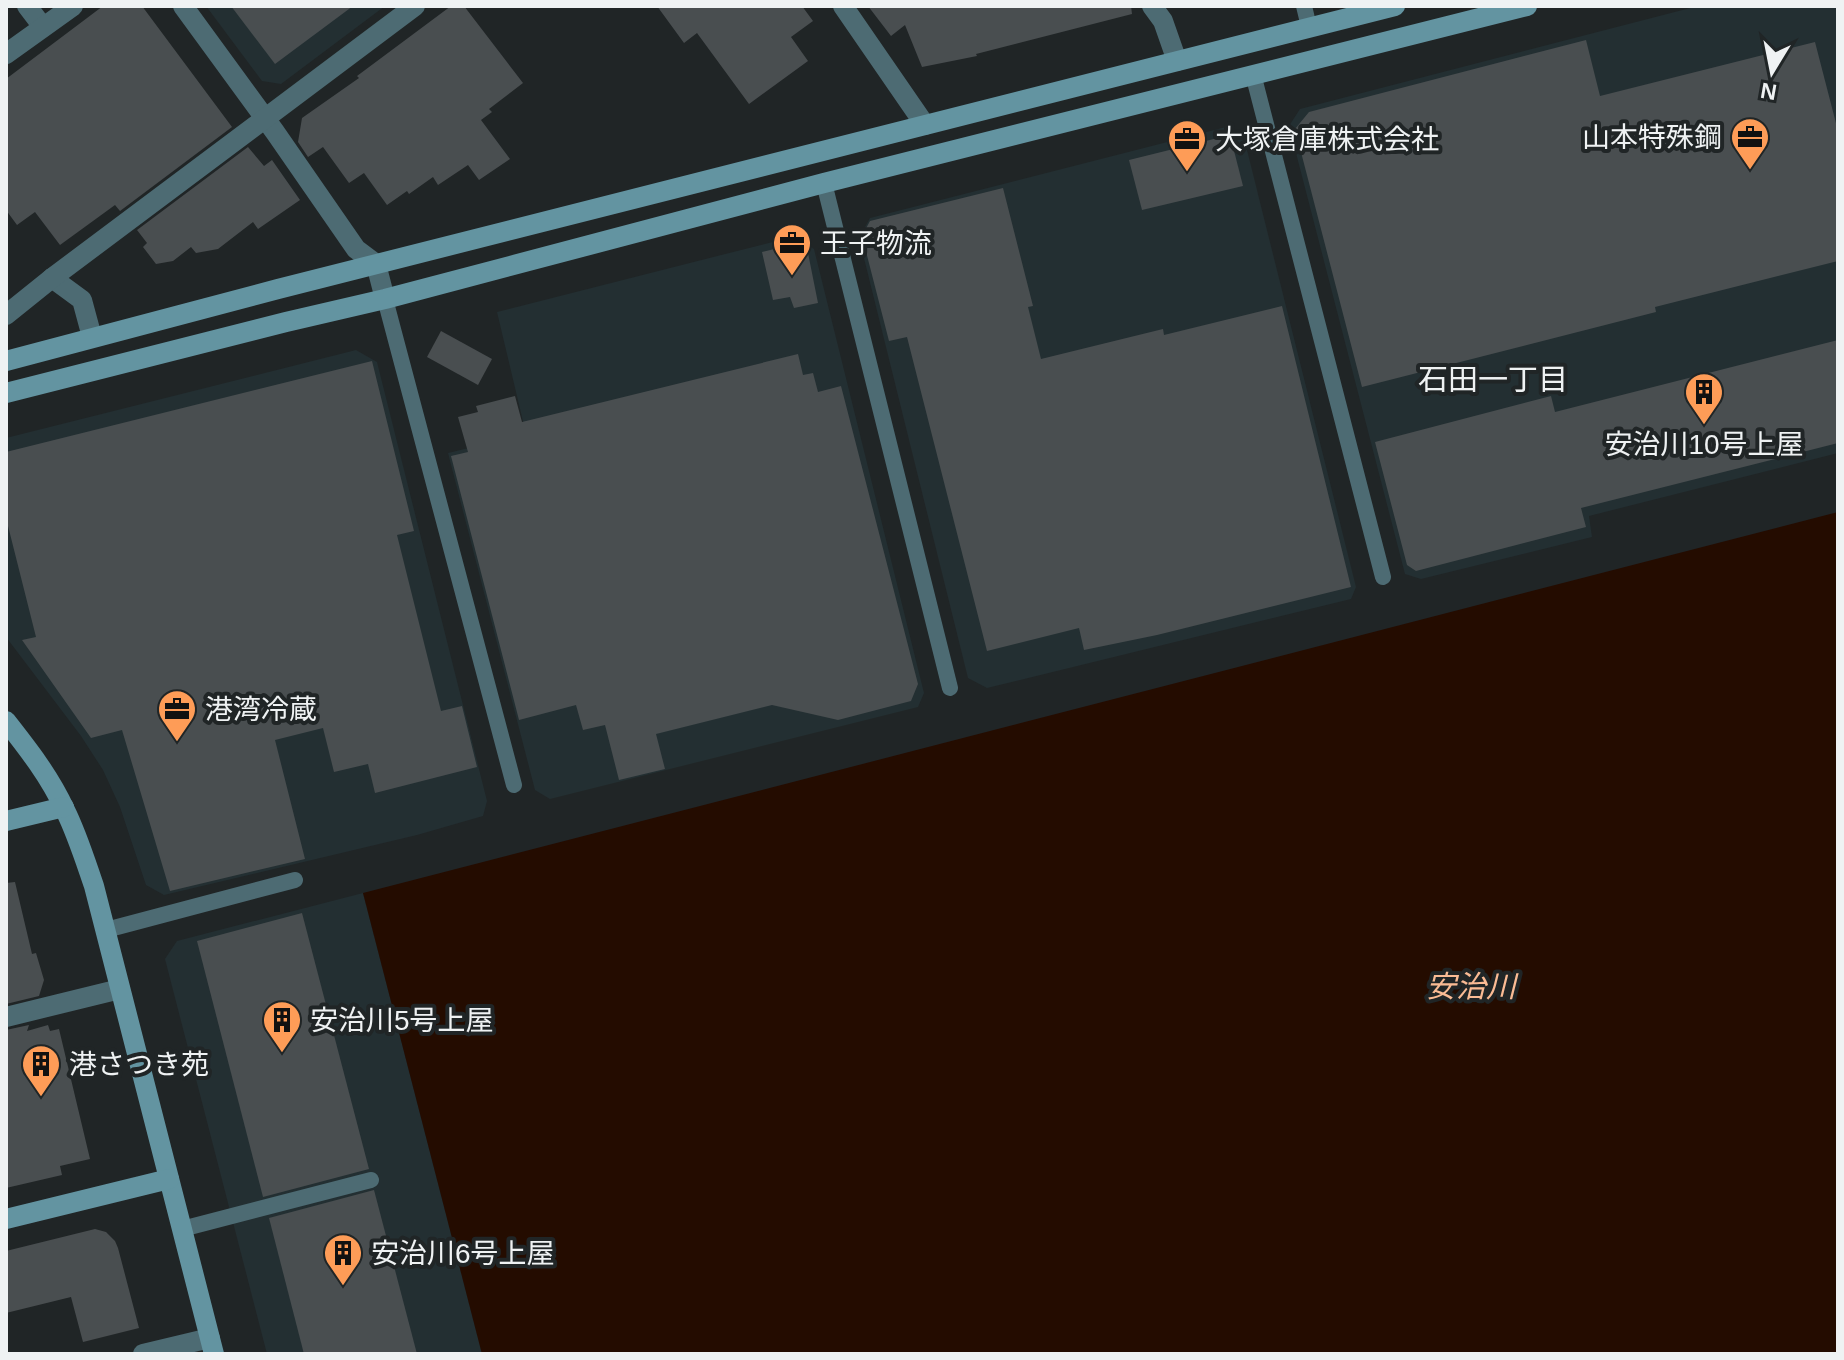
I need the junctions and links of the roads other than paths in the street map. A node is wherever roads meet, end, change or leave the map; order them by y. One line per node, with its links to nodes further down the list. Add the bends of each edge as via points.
1 (27, 6): 10 (street)
2 (73, 6): 10 (street)
3 (183, 6): 15 (street)
4 (415, 6): 15 (street)
5 (843, 6): 16 (street)
6 (1152, 6): 13 (street)
7 (1304, 6): 11 (lane)
8 (1395, 6): 11 (street)
9 (1527, 6): 14 (street)
10 (43, 27): 12 (street)
11 (1309, 27): 13 (street)
12 (6, 54)
13 (1177, 61): 16 (street)
14 (1253, 74): 17 (street); 25 (lane)
15 (265, 118): 18 (street, via 356,249); 19 (street)
16 (925, 125): 18 (street)
17 (824, 183): 20 (street); 26 (lane)
18 (376, 264): 20 (street); 22 (street)
19 (52, 278): 21 (street); 22 (street, via 82,300)
20 (385, 299): 24 (street); 28 (lane)
21 (6, 315)
22 (92, 337): 23 (street)
23 (6, 361)
24 (6, 393)
25 (1383, 577)
26 (950, 688)
27 (6, 721): 29 (street)
28 (514, 785)
29 (64, 807): 30 (street); 32 (street)
30 (6, 821)
31 (295, 880): 32 (lane)
32 (106, 930): 33 (street)
33 (120, 989): 34 (street); 35 (street)
34 (6, 1017)
35 (169, 1179): 37 (street); 38 (street)
36 (371, 1180): 38 (lane)
37 (6, 1219)
38 (182, 1229): 39 (street)
39 (212, 1346): 40 (street)
40 (143, 1354)

